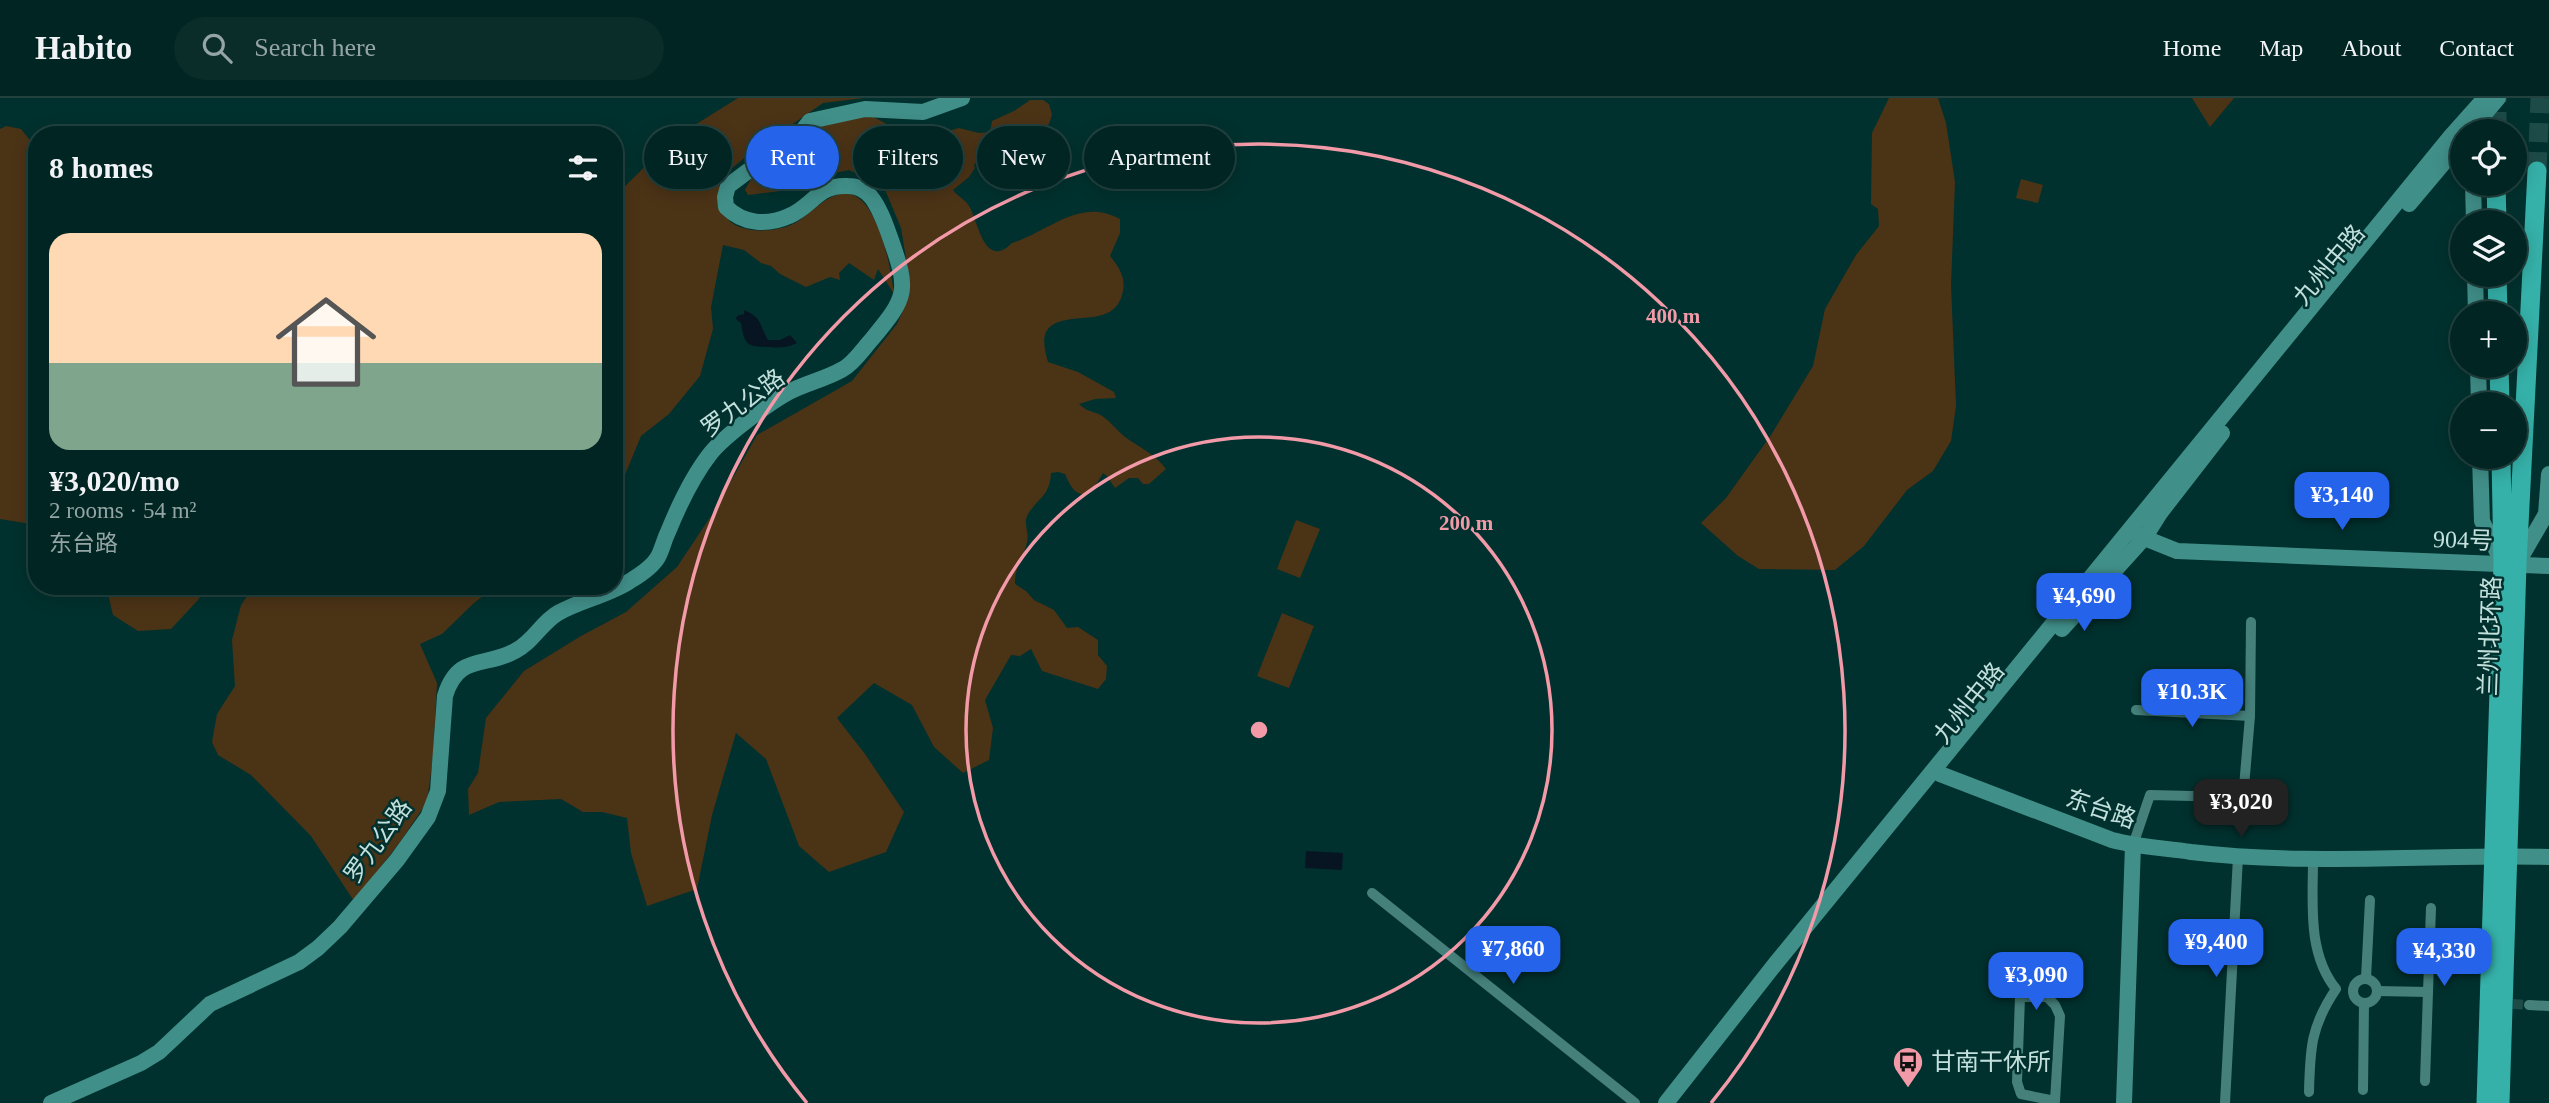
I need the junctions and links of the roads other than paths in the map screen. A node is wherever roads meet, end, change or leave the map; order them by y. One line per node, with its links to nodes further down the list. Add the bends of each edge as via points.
1 (962, 98): 15 (street, 罗九公路, via 923,112 865,108 810,121 786,152 728,186 726,206 744,221 773,221 790,216 832,186 858,186 870,196 887,227 901,268 901,298 884,325 845,368 782,397 712,452 693,479 657,559)
2 (2485, 98): 4 (street)
3 (2498, 98): 5 (street, 九州中路)
4 (2474, 119)
5 (2479, 119)
6 (2450, 153): 11 (street, 九州中路, via 2160,513)
7 (2537, 172): 13 (highway, 兰州北环路)
8 (2480, 469): 13 (street, via 2482,521)
9 (2502, 469): 13 (highway, 兰州北环路)
10 (2549, 474): 13 (street, via 2546,514)
11 (2139, 532): 13 (street, 904号, via 2177,551); 20 (street, 九州中路); 43 (street, via 1776,963)
12 (2549, 556): 13 (street)
13 (2510, 558): 14 (street, 904号); 22 (highway, 兰州北环路)
14 (2549, 566)
15 (623, 585)
16 (600, 595): 41 (street, 罗九公路, via 558,613 516,651 467,664 456,673 445,696 438,791 428,817 387,872 318,948 211,1004 141,1063)
17 (2251, 622): 19 (street)
18 (2136, 710): 19 (street)
19 (2250, 716): 21 (street, via 2244,787 2233,797 2150,795)
20 (1940, 774): 21 (street, 东台路); 44 (street, 九州中路)
21 (2133, 845): 23 (street, 东台路); 45 (street)
22 (2501, 856): 24 (street, 东台路); 25 (street, 东台路); 47 (highway, 兰州北环路); 48 (highway, 兰州北环路, via 2508,1004)
23 (2238, 858): 25 (street, 东台路); 46 (street)
24 (2549, 858)
25 (2313, 859): 30 (street, via 2312,930 2326,976)
26 (1372, 893): 42 (street)
27 (2370, 900): 29 (street)
28 (2431, 908): 33 (street)
29 (2366, 978): 31 (street, via 2357,981); 32 (street, via 2374,982)
30 (2336, 989): 31 (street); 39 (street, via 2322,1009 2311,1042)
31 (2352, 990): 34 (street, via 2355,999)
32 (2377, 991): 33 (street); 34 (street, via 2373,1000)
33 (2428, 992): 37 (street)
34 (2364, 1003): 38 (street)
35 (2529, 1005): 36 (street)
36 (2549, 1006)
37 (2425, 1081)
38 (2363, 1090)
39 (2309, 1092)
40 (2048, 1102): 40 (street, via 2021,1094 2017,1082 2021,997 2047,996 2060,1016 2055,1101)
41 (51, 1103)
42 (1635, 1103)
43 (1666, 1103)
44 (1676, 1103)
45 (2124, 1103)
46 (2225, 1103)
47 (2486, 1103)
48 (2500, 1103)

